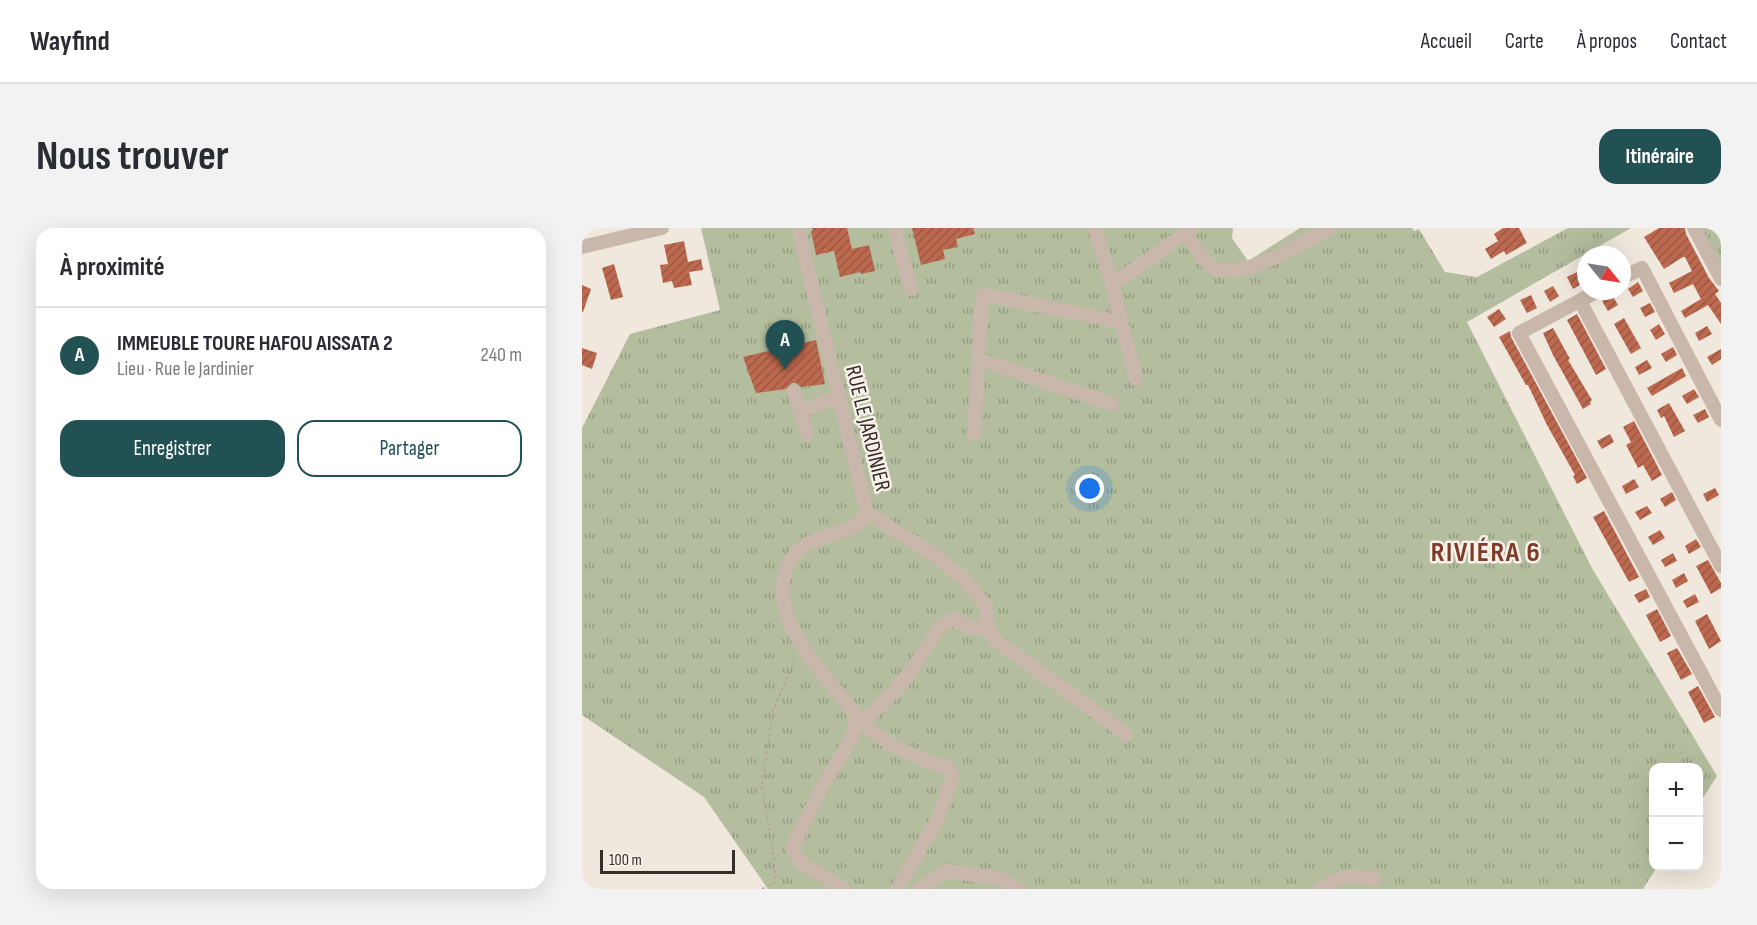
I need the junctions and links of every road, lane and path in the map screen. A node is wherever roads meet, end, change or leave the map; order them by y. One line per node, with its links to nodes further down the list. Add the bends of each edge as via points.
1 (662, 228): 8 (street)
2 (798, 228): 19 (street, RUE LE JARDINIER)
3 (894, 228): 13 (street)
4 (1095, 228): 12 (street)
5 (1330, 228): 7 (street, via 1265,262 1228,271 1210,266)
6 (1694, 228): 11 (street)
7 (1189, 231): 12 (street)
8 (617, 233): 9 (street)
9 (582, 247)
10 (1631, 273): 22 (street, via 1641,268)
11 (1721, 279)
12 (1112, 285): 15 (street)
13 (911, 289)
14 (1580, 301): 26 (street); 29 (street, via 1519,333)
15 (1121, 322): 16 (street, via 982,296); 17 (street)
16 (978, 359): 20 (street); 23 (street)
17 (1136, 379)
18 (794, 392): 21 (street)
19 (840, 396): 21 (street); 25 (street, RUE LE JARDINIER)
20 (1112, 404)
21 (800, 411): 24 (street)
22 (1721, 420)
23 (974, 434)
24 (808, 435)
25 (867, 513): 27 (street, via 933,554 963,578 986,606); 28 (street, RUE LE JARDINIER, via 860,523 799,548 791,560 782,593)
26 (1721, 566)
27 (988, 627): 30 (street, via 972,629 954,619 942,624 907,677 870,716); 31 (street, via 994,639)
28 (802, 645): 30 (street, RUE LE JARDINIER); 33 (path, via 773,710 762,786 776,882)
29 (1721, 710)
30 (856, 720): 34 (street, via 852,738 792,848 800,862); 35 (street, via 892,745 948,768 953,776 937,821)
31 (1126, 734)
32 (1374, 879): 38 (street, via 1352,875)
33 (762, 889)
34 (843, 889)
35 (897, 889)
36 (919, 889): 37 (street, via 946,871 998,878)
37 (1019, 889)
38 (1320, 889)

